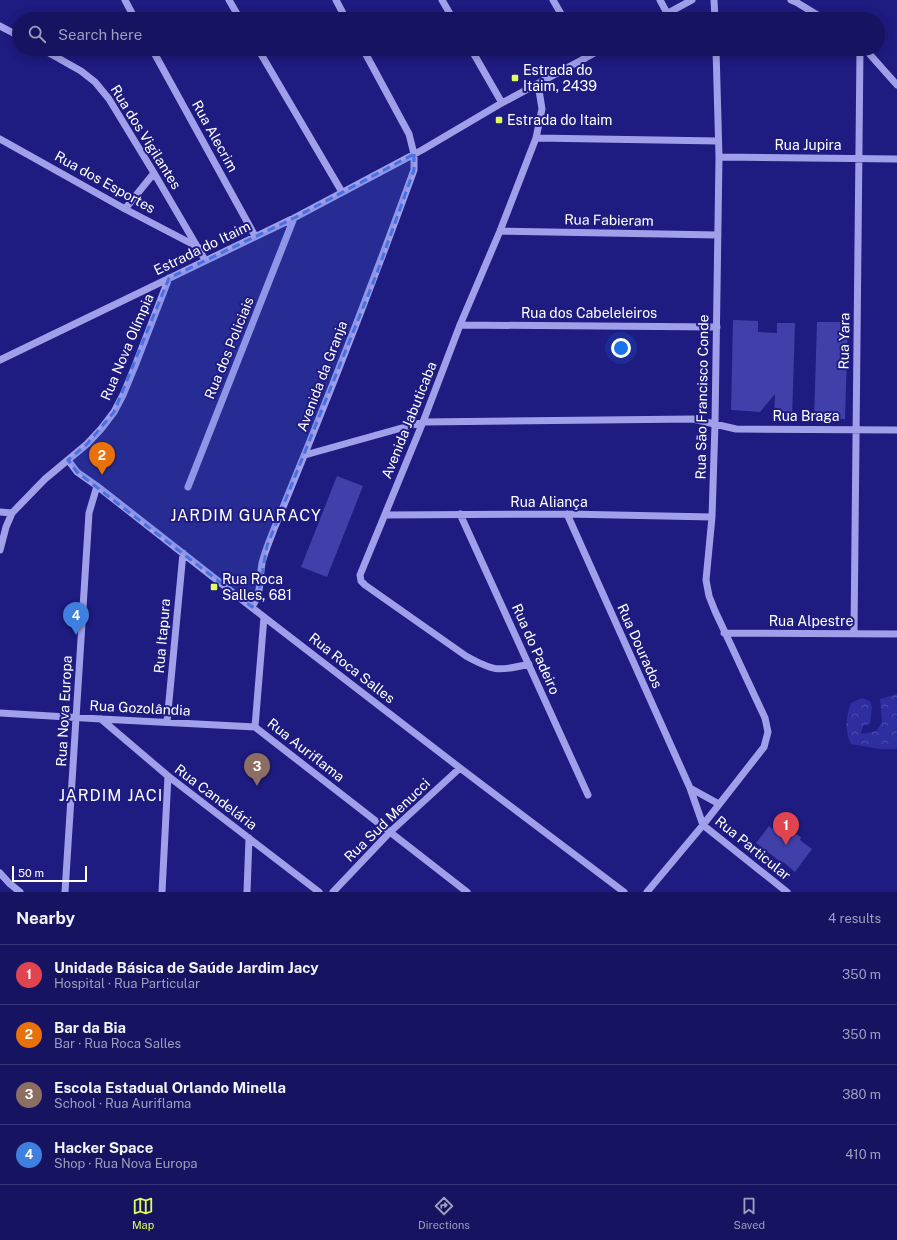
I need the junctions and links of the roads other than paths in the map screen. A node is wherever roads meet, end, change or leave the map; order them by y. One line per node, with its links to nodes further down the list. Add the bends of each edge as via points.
1 (125, 0): 10 (street)
2 (229, 0): 11 (street)
3 (336, 0): 12 (street)
4 (442, 0): 13 (street)
5 (553, 0): 14 (street)
6 (660, 0): 15 (street)
7 (692, 0): 16 (street)
8 (714, 0): 17 (street)
9 (791, 0): 18 (street)
10 (131, 12)
11 (236, 12)
12 (342, 12)
13 (449, 12)
14 (560, 12)
15 (666, 12)
16 (669, 12)
17 (715, 12)
18 (812, 12)
19 (0, 26): 20 (street)
20 (12, 32)
21 (54, 56): 41 (street, Rua dos Vigilantes, via 95,82 109,99)
22 (156, 56): 47 (street, Rua Alecrim)
23 (262, 56): 42 (street)
24 (367, 56): 37 (street, Avenida da Granja, via 409,134)
25 (474, 56): 33 (street)
26 (590, 56): 30 (street, Estrada do Itaim)
27 (716, 56): 36 (street, Rua São Francisco Conde)
28 (860, 56): 39 (street, Rua Yara)
29 (871, 56): 32 (street)
30 (586, 58): 31 (street, Estrada do Itaim)
31 (538, 84): 33 (street, Estrada do Itaim); 34 (street, Avenida Jabuticaba, via 542,109)
32 (897, 85)
33 (502, 104): 37 (street, Estrada do Itaim)
34 (536, 138): 36 (street); 45 (street, Avenida Jabuticaba)
35 (0, 139): 43 (street, Rua dos Esportes)
36 (718, 141): 38 (street, Rua São Francisco Conde)
37 (414, 154): 42 (street, Estrada do Itaim); 58 (street, Avenida da Granja, via 414,170 409,185)
38 (719, 157): 39 (street, Rua Jupira); 46 (street, Rua São Francisco Conde)
39 (859, 158): 40 (street, Rua Jupira); 56 (street, Rua Yara)
40 (897, 159)
41 (154, 173): 43 (street); 48 (street, Rua dos Vigilantes)
42 (342, 192): 44 (street, Estrada do Itaim)
43 (125, 209): 48 (street, Rua dos Esportes)
44 (294, 218): 47 (street, Estrada do Itaim); 61 (street, Rua dos Policiais)
45 (500, 231): 46 (street, Rua Fabieram); 51 (street, Avenida Jabuticaba)
46 (718, 235): 52 (street, Rua São Francisco Conde)
47 (255, 236): 49 (street, Estrada do Itaim)
48 (198, 246): 49 (street, Rua dos Vigilantes)
49 (205, 260): 50 (street, Estrada do Itaim)
50 (169, 278): 53 (street, Estrada do Itaim); 59 (street, Rua Nova Olímpia, via 114,412 87,444)
51 (460, 325): 52 (street, Rua dos Cabeleleiros); 54 (street, Avenida Jabuticaba)
52 (717, 327): 55 (street, Rua São Francisco Conde)
53 (0, 360)
54 (423, 422): 55 (street, via 693,419); 58 (street); 66 (street, Avenida Jabuticaba)
55 (715, 424): 56 (street, Rua Braga, via 736,429); 67 (street, Rua São Francisco Conde)
56 (856, 429): 57 (street, Rua Braga); 73 (street, Rua Yara)
57 (897, 430)
58 (305, 455): 70 (street, Avenida da Granja, via 267,546 259,592)
59 (68, 460): 60 (street, Rua Roca Salles, via 77,472); 63 (street, Rua Nova Olímpia)
60 (98, 486): 69 (street, Rua Roca Salles); 77 (street, Rua Nova Europa, via 89,513)
61 (188, 488)
62 (0, 512): 63 (street)
63 (12, 513): 68 (street, Rua Nova Olímpia)
64 (460, 514): 65 (street, Rua Aliança); 66 (street, Rua Aliança); 75 (street, Rua do Padeiro)
65 (567, 514): 67 (street, Rua Aliança); 83 (street, Rua Dourados)
66 (385, 515): 75 (street, Avenida Jabuticaba, via 361,572 363,583 466,656 488,668 499,669)
67 (712, 517): 72 (street, Rua São Francisco Conde, via 706,580 709,596)
68 (0, 550)
69 (183, 553): 70 (street, Rua Roca Salles); 79 (street, Rua Itapura)
70 (252, 607): 71 (street, Rua Roca Salles)
71 (264, 617): 80 (street, Rua Auriflama); 81 (street, Rua Roca Salles)
72 (724, 633): 73 (street, Rua Alpestre); 85 (street, Rua São Francisco Conde, via 765,718 768,732 764,747)
73 (854, 634): 74 (street, Rua Alpestre)
74 (897, 634)
75 (528, 664): 84 (street, Rua do Padeiro)
76 (0, 713): 77 (street, Rua Gozolândia)
77 (77, 718): 78 (street, Rua Gozolândia); 91 (street, Rua Nova Europa)
78 (101, 719): 79 (street, Rua Gozolândia); 82 (street, Rua Candelária)
79 (167, 722): 80 (street, Rua Gozolândia)
80 (255, 726): 87 (street, Rua Auriflama)
81 (460, 768): 87 (street, Rua Sud Menucci); 97 (street, Rua Roca Salles)
82 (168, 776): 88 (street, Rua Candelária); 92 (street)
83 (690, 788): 85 (street); 86 (street, Rua Dourados)
84 (588, 795)
85 (719, 804): 86 (street)
86 (703, 825): 98 (street); 99 (street, Rua Particular)
87 (389, 833): 95 (street, Rua Sud Menucci); 96 (street, Rua Auriflama)
88 (249, 838): 93 (street); 94 (street, Rua Candelária)
89 (0, 873): 90 (street)
90 (20, 892)
91 (66, 892)
92 (162, 892)
93 (247, 892)
94 (319, 892)
95 (333, 892)
96 (467, 892)
97 (624, 892)
98 (647, 892)
99 (786, 892)

